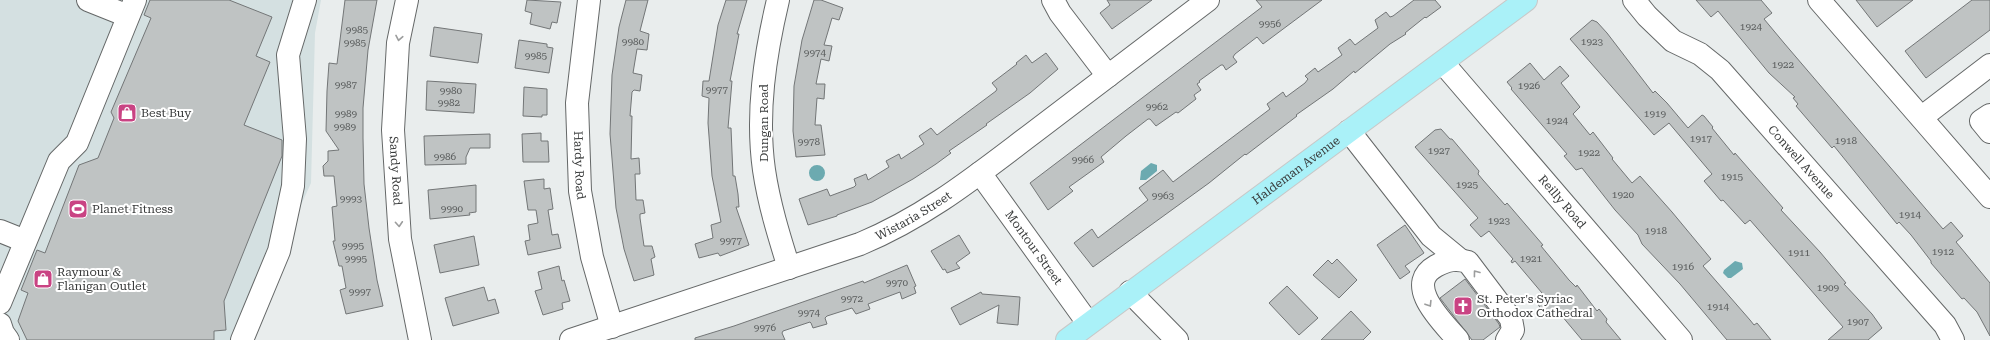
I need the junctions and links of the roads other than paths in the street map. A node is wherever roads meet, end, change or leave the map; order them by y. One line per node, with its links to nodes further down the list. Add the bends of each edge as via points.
1 (88, 0): 11 (street)
2 (305, 0): 33 (street, via 288,55 295,139 293,186 279,251)
3 (407, 0): 34 (street, Sandy Road, one-way to 34, via 398,43 392,130 400,239)
4 (589, 0): 31 (street, Hardy Road, via 577,103 580,191 592,257)
5 (778, 0): 25 (street, Dungan Road, via 767,46 761,137 769,198)
6 (1053, 0): 14 (street)
7 (1208, 0): 14 (street, Wistaria Street)
8 (1526, 0): 12 (main road, Haldeman Avenue)
9 (1634, 0): 41 (street, Conwell Avenue, via 1673,41 1700,54 1720,70 1945,325)
10 (1820, 0): 16 (street)
11 (131, 8): 23 (street, via 77,143 59,161)
12 (1443, 63): 17 (main road, Haldeman Avenue); 40 (street, Reilly Road)
13 (1990, 66): 16 (street)
14 (1108, 76): 19 (street, Wistaria Street)
15 (1990, 115): 18 (street, via 1981,121)
16 (1922, 117): 20 (street)
17 (1349, 131): 22 (street); 27 (main road, Haldeman Avenue)
18 (1990, 132)
19 (980, 173): 25 (street, Wistaria Street, via 936,205 898,227 860,244); 29 (street, Montour Street)
20 (1990, 197)
21 (0, 232): 23 (street)
22 (1431, 236): 24 (street); 26 (street)
23 (25, 241): 28 (street)
24 (1459, 259): 26 (street, via 1445,261); 39 (street, one-way to 24, via 1513,330 1510,319 1468,262)
25 (789, 268): 31 (street, Wistaria Street)
26 (1431, 269): 38 (street, one-way to 38, via 1424,278 1423,290 1427,303)
27 (1130, 292): 29 (main road, Haldeman Avenue); 37 (street)
28 (0, 303)
29 (1088, 323): 36 (main road, Haldeman Avenue)
30 (0, 324): 32 (street)
31 (612, 327): 35 (street, Wistaria Street)
32 (8, 340)
33 (242, 340)
34 (420, 340)
35 (571, 340)
36 (1067, 340)
37 (1178, 340)
38 (1458, 340)
39 (1507, 340)
40 (1681, 340)
41 (1953, 340)

